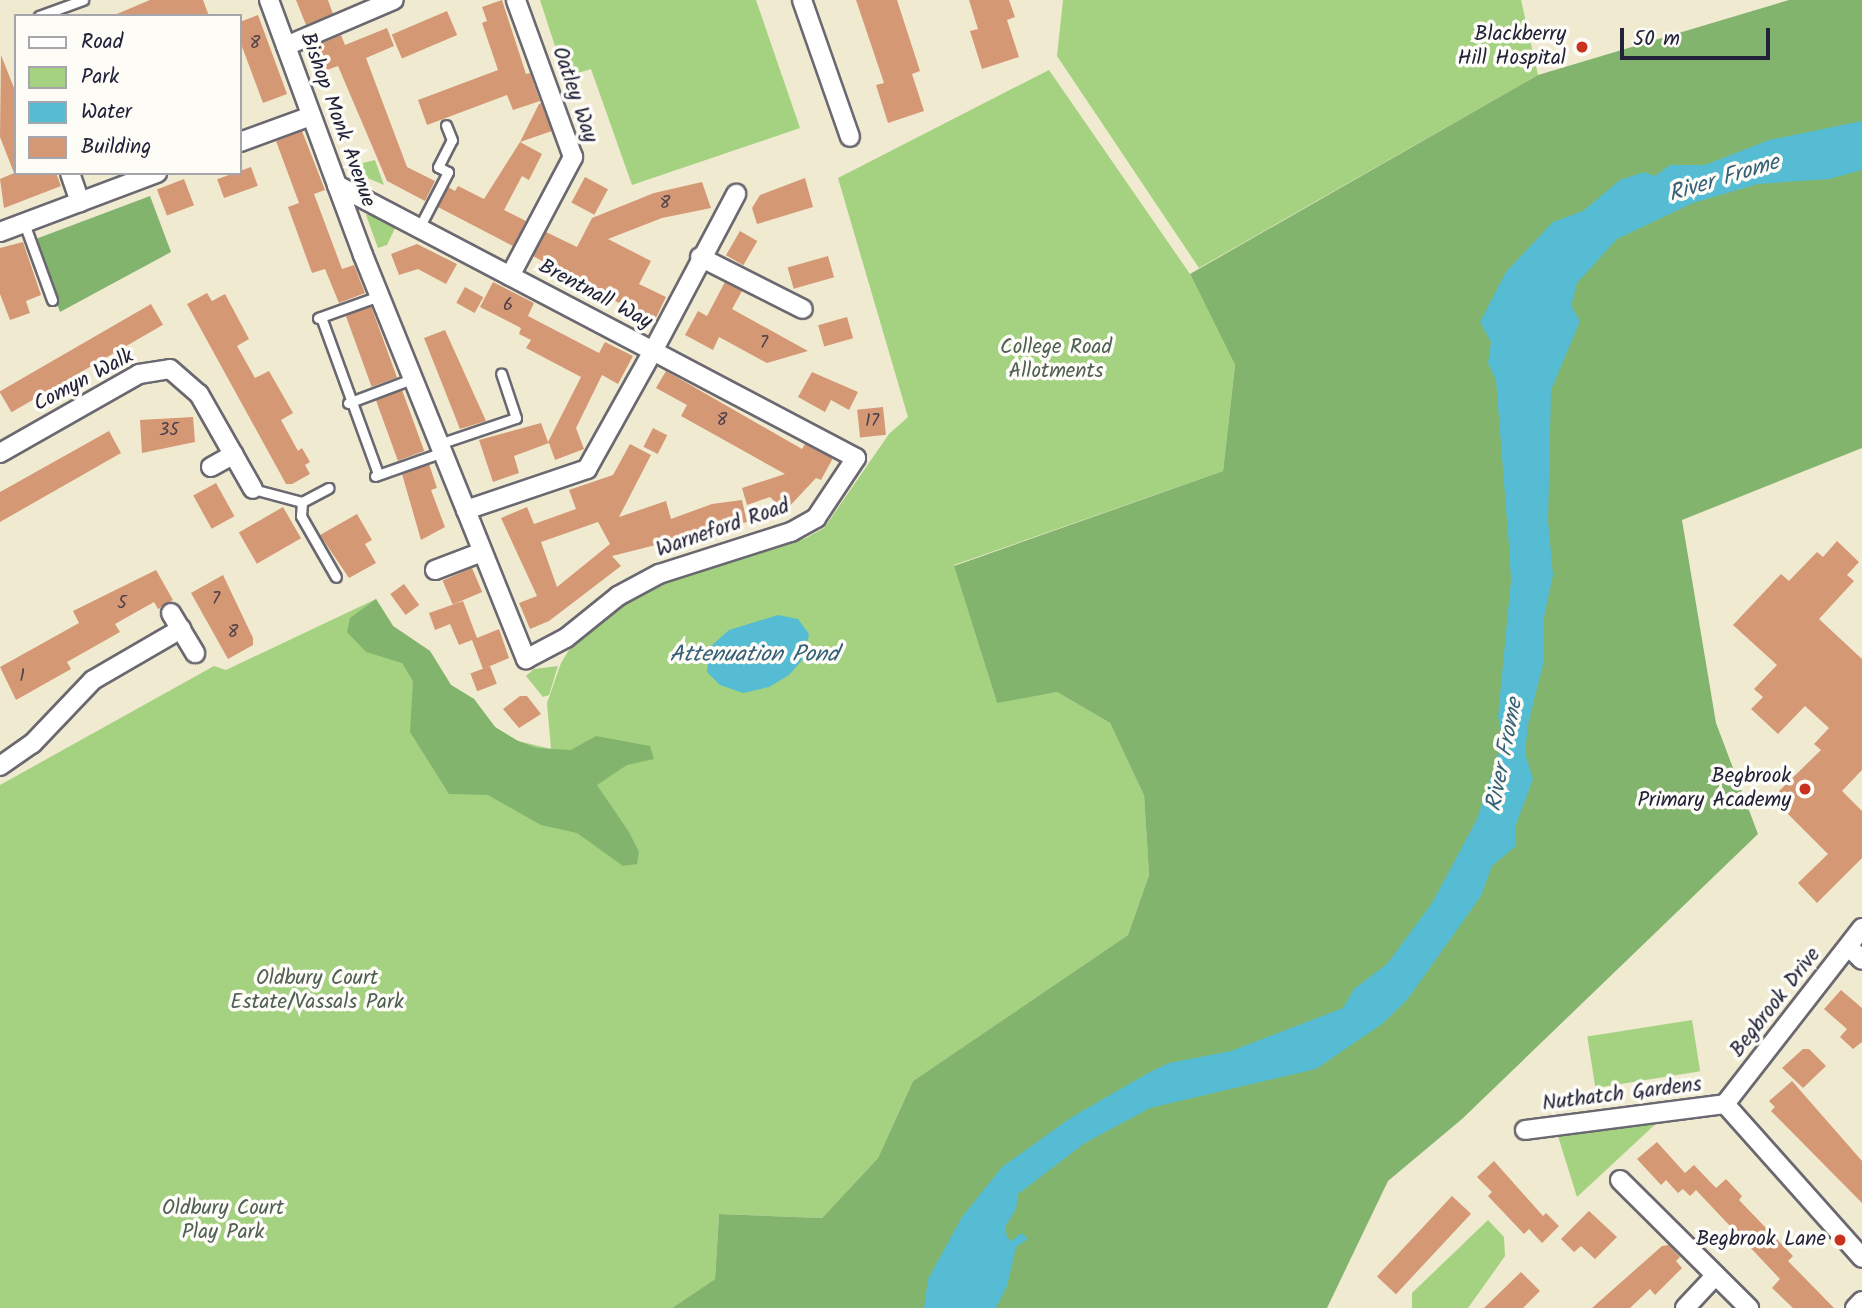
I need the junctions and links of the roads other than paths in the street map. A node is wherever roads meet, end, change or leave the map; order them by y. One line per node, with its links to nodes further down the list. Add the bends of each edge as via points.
1 (83, 0): 6 (lane)
2 (269, 0): 7 (street, Bishop Monk Avenue)
3 (394, 0): 7 (street)
4 (516, 0): 21 (street, Oatley Way, via 573,157)
5 (802, 0): 10 (street)
6 (44, 14)
7 (286, 46): 8 (street, Bishop Monk Avenue)
8 (312, 116): 11 (street); 14 (street, Bishop Monk Avenue)
9 (446, 125): 18 (lane, via 452,140 438,167 448,172)
10 (850, 137)
11 (242, 141)
12 (71, 175): 16 (street)
13 (152, 175): 16 (street)
14 (337, 185): 18 (street, Brentnall Way); 22 (street, Bishop Monk Avenue)
15 (736, 194): 20 (street)
16 (80, 202): 17 (street)
17 (24, 223): 19 (street); 23 (lane)
18 (419, 228): 21 (street, Brentnall Way)
19 (0, 232)
20 (700, 257): 24 (street); 25 (street)
21 (510, 276): 25 (street, Brentnall Way)
22 (379, 296): 27 (street); 28 (lane, via 319,318)
23 (52, 300)
24 (803, 309)
25 (653, 351): 36 (street, Brentnall Way, via 587,469); 37 (street, Warneford Road, via 856,458 816,519 792,532 659,574 618,596 566,638 526,659)
26 (501, 373): 29 (lane, via 516,418)
27 (412, 379): 28 (lane); 29 (street)
28 (349, 402): 29 (lane, via 375,475)
29 (441, 448): 36 (street)
30 (0, 453): 31 (street, Comyn Walk, via 139,374 166,368 195,387)
31 (234, 454): 32 (street); 34 (street, Comyn Walk)
32 (211, 467)
33 (328, 488): 35 (lane)
34 (253, 489): 35 (lane, Comyn Walk)
35 (302, 502): 39 (lane, via 301,516)
36 (466, 510): 37 (street, Warneford Road)
37 (482, 552): 38 (street)
38 (435, 570)
39 (336, 576)
40 (171, 613): 41 (street)
41 (181, 629): 42 (street); 43 (street, via 93,680 39,738)
42 (195, 653)
43 (0, 766)
44 (1862, 928): 45 (street, Begbrook Drive)
45 (1849, 947): 46 (street); 47 (street, Begbrook Drive, via 1814,979)
46 (1862, 960)
47 (1725, 1104): 48 (street, Nuthatch Gardens); 50 (street)
48 (1525, 1130)
49 (1620, 1180): 51 (street)
50 (1862, 1258)
51 (1716, 1275): 53 (street); 54 (street)
52 (1862, 1301): 55 (street)
53 (1685, 1308)
54 (1749, 1308)
55 (1855, 1308)

